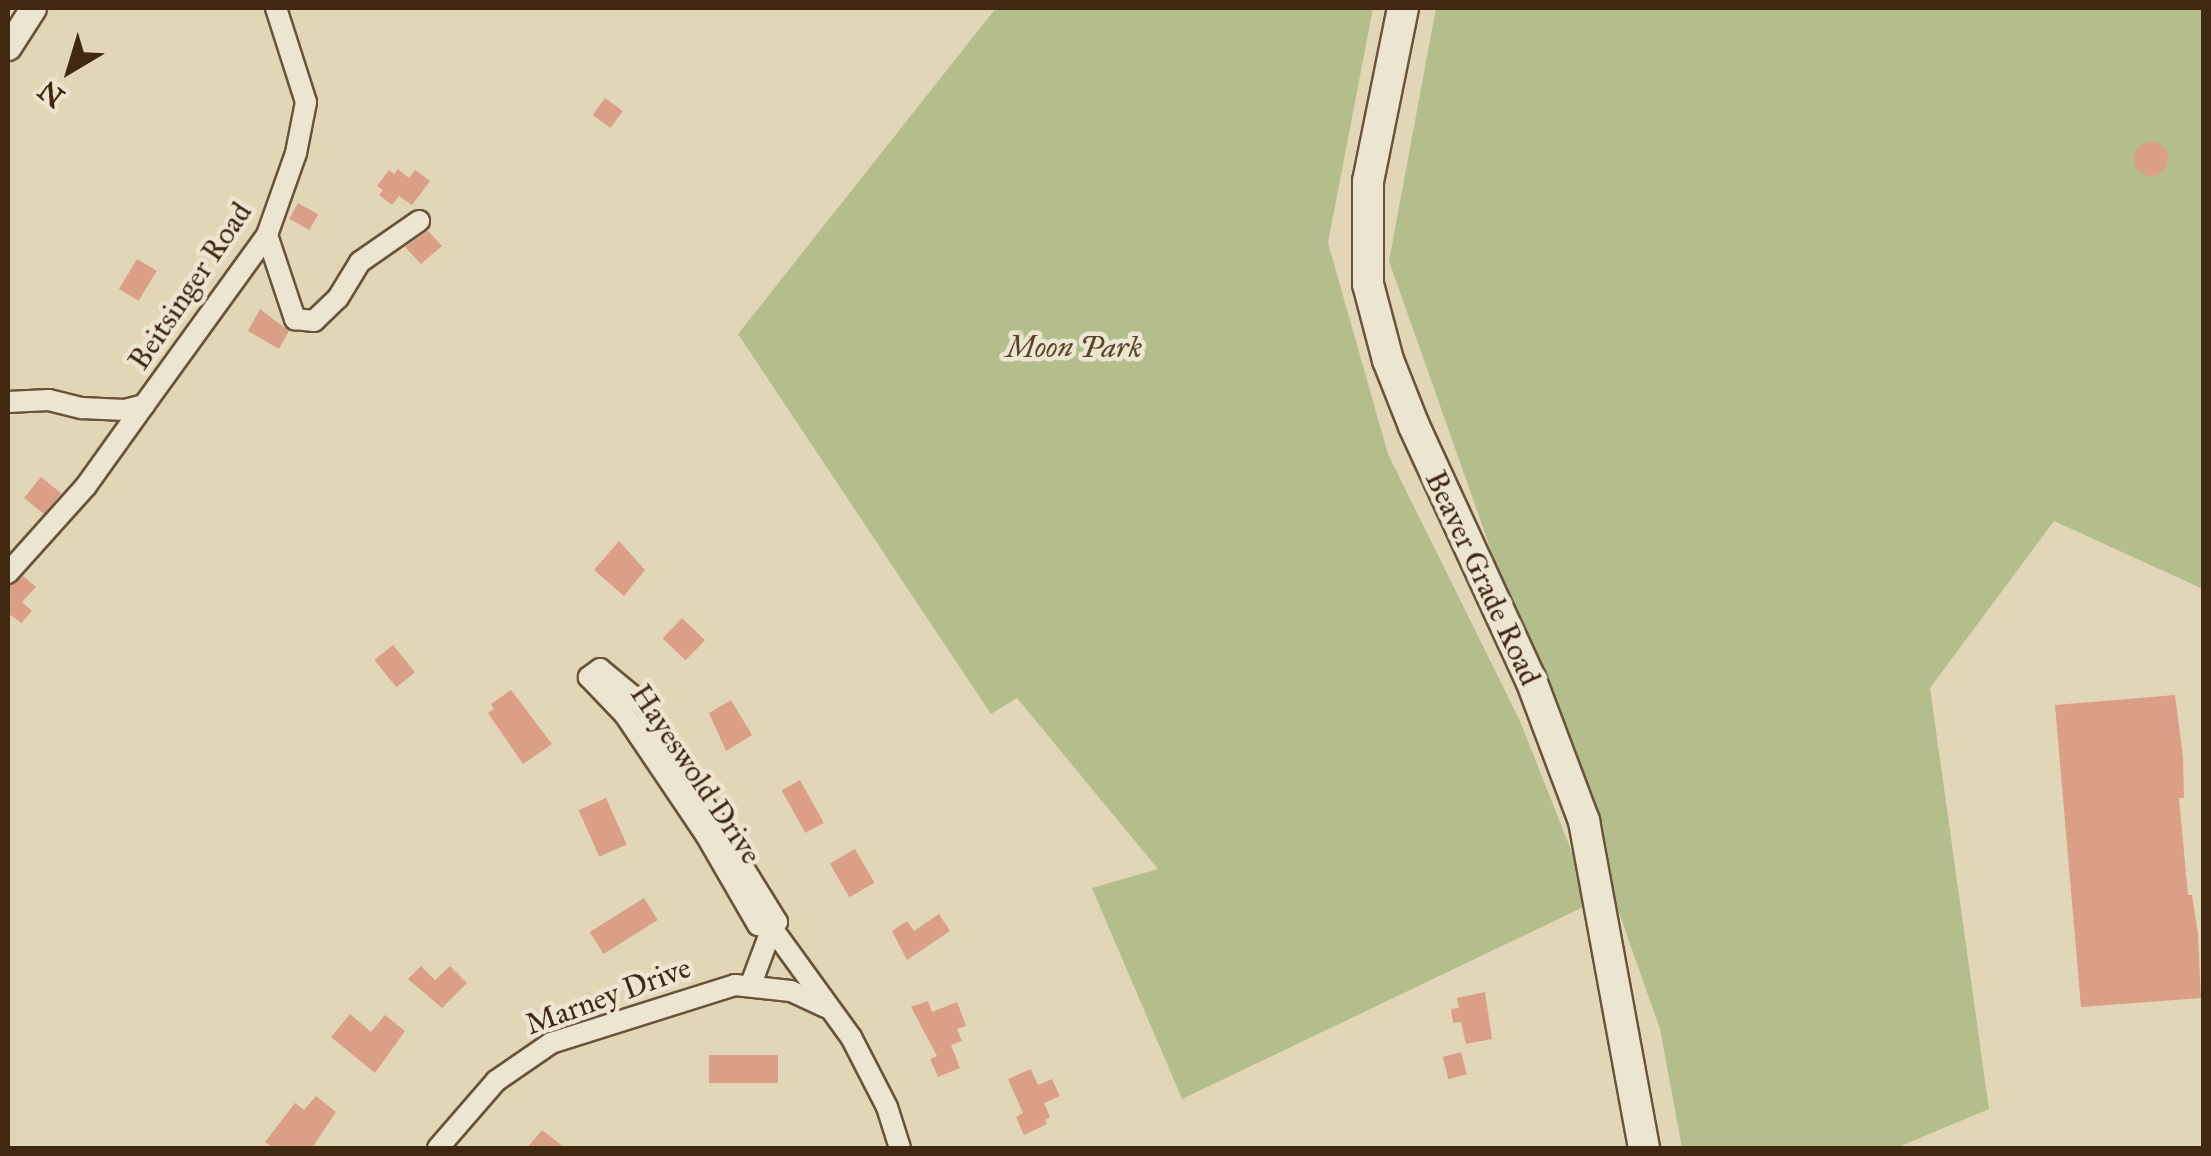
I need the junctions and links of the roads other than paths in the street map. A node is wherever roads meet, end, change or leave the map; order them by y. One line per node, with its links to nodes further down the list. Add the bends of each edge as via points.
1 (33, 8): 4 (street)
2 (276, 8): 6 (street, Beitsinger Road, via 306,102)
3 (1402, 8): 15 (main road, Beaver Grade Road, via 1368,181 1368,284 1388,360 1424,451 1531,680 1584,821)
4 (8, 47)
5 (419, 221): 6 (street, via 360,262 314,321 295,319)
6 (267, 235): 8 (street, Beitsinger Road)
7 (8, 402): 8 (street, Beitsinger Road)
8 (144, 406): 9 (street, via 86,486)
9 (8, 572)
10 (772, 928): 10 (street, Hayeswold Drive, via 778,922 766,899 641,703 608,672 594,672 590,677 635,730 758,925); 11 (street); 12 (street, Hayeswold Drive)
11 (751, 984): 12 (street, Marney Drive); 13 (street, Marney Drive, via 718,988 550,1043 496,1081)
12 (832, 1010): 14 (street, Hayeswold Drive, via 877,1084)
13 (438, 1148)
14 (900, 1148)
15 (1644, 1148)

